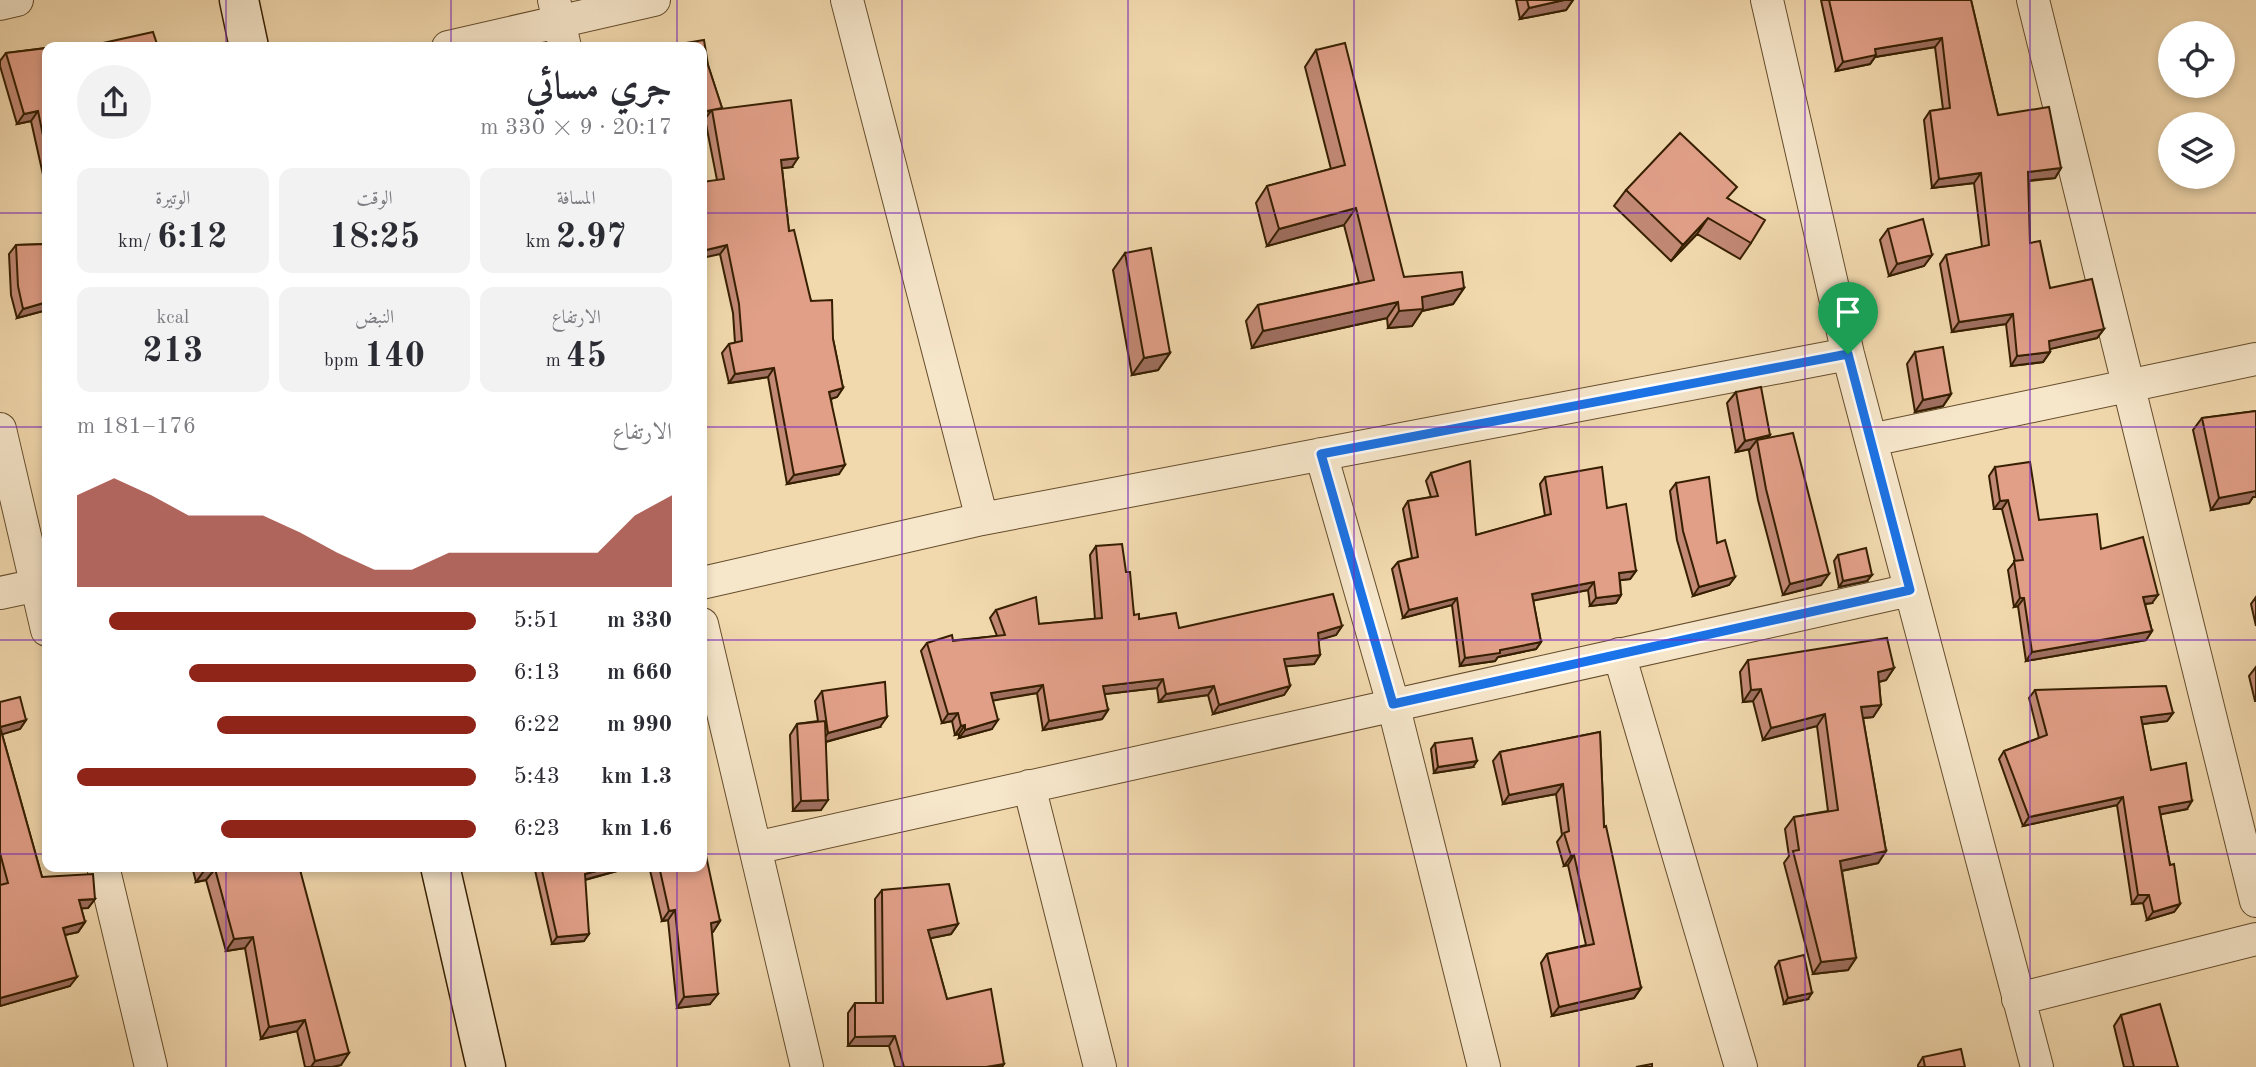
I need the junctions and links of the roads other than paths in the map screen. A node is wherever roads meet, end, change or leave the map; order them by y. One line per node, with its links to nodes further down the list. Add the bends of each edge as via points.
1 (17, 0): 7 (street)
2 (239, 0): 9 (street)
3 (654, 0): 8 (street)
4 (847, 0): 17 (street)
5 (1767, 0): 11 (street)
6 (2033, 0): 13 (street)
7 (0, 4)
8 (559, 23): 10 (street)
9 (249, 42)
10 (472, 42)
11 (1848, 354): 15 (street); 16 (street)
12 (2256, 359): 13 (street)
13 (2129, 387): 15 (street); 29 (street)
14 (0, 429): 19 (street)
15 (1871, 440): 20 (street)
16 (1321, 454): 17 (street); 24 (street)
17 (982, 519): 18 (street)
18 (707, 582)
19 (42, 584): 21 (street)
20 (1910, 590): 23 (street); 31 (street)
21 (0, 593)
22 (707, 645): 26 (street)
23 (1619, 654): 24 (street); 37 (street)
24 (1393, 704): 25 (street); 36 (street)
25 (1029, 786): 26 (street); 35 (street)
26 (755, 848): 34 (street)
27 (104, 872): 32 (street)
28 (441, 872): 33 (street)
29 (2256, 901)
30 (2256, 939): 31 (street)
31 (2018, 999): 38 (street)
32 (151, 1067)
33 (486, 1067)
34 (807, 1067)
35 (1100, 1067)
36 (1484, 1067)
37 (1741, 1067)
38 (2037, 1067)

